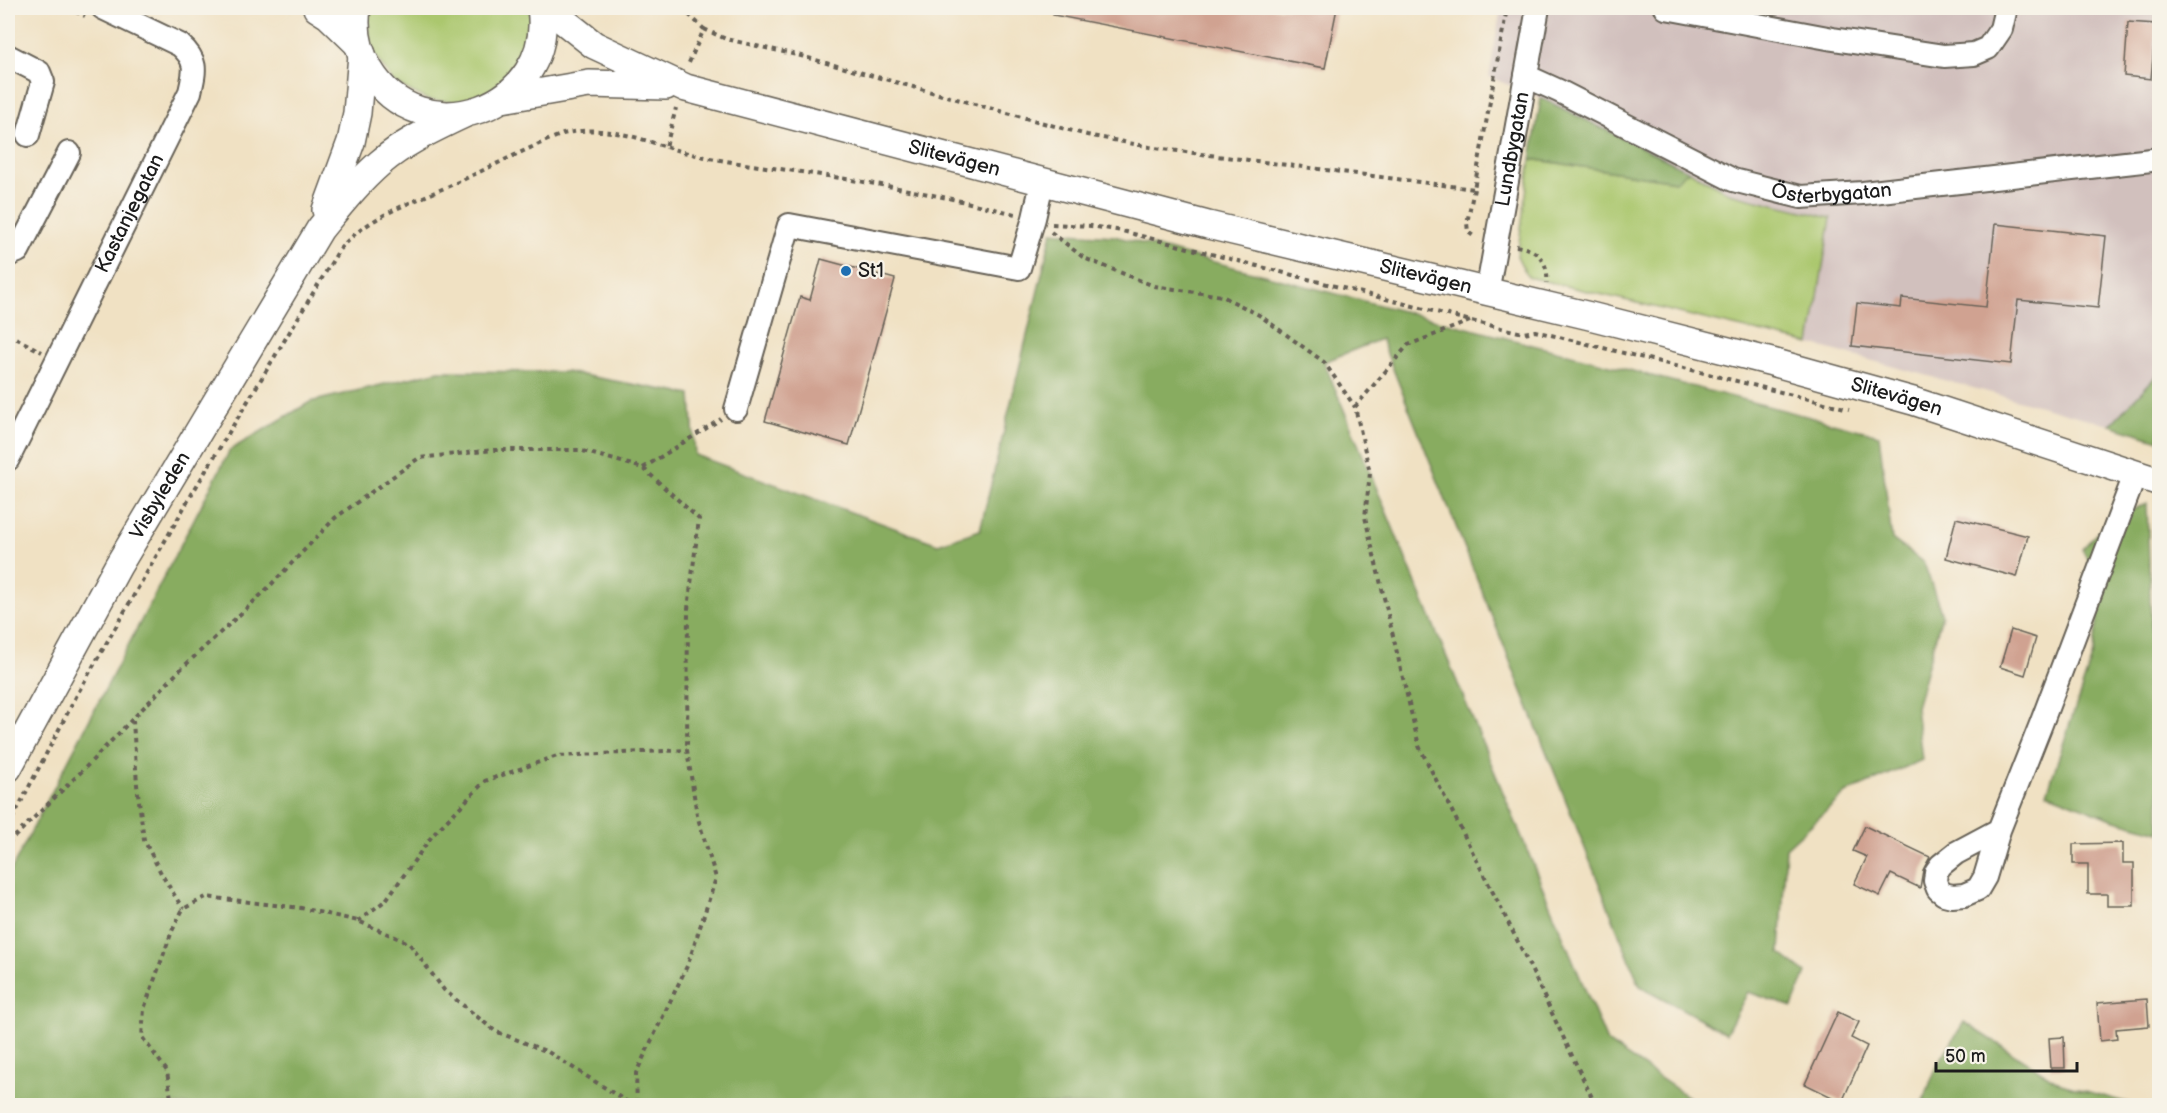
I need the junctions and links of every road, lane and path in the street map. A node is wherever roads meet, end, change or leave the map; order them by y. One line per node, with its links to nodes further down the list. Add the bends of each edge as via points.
1 (103, 8): 29 (street, Kastanjegatan, via 180,45 194,62 194,75 190,92)
2 (317, 8): 12 (main road)
3 (357, 8): 12 (main road, Visbyleden)
4 (541, 8): 16 (main road, via 542,31 534,60 524,78)
5 (552, 8): 15 (main road, Slitevägen, via 594,45)
6 (682, 8): 11 (path)
7 (1507, 8): 11 (path, via 1474,189 1087,135 726,39)
8 (1538, 8): 14 (street, Lundbygatan)
9 (1666, 8): 10 (street, via 1944,56 1974,54 1988,48 2001,29)
10 (2006, 8)
11 (704, 29): 15 (path)
12 (360, 50): 17 (main road, via 378,82 402,103 432,113); 24 (main road, Visbyleden, via 357,113 351,142)
13 (8, 56): 18 (street, via 39,72 43,82)
14 (1526, 76): 21 (street, Österbygatan, via 1733,180 1802,197); 26 (street, Lundbygatan)
15 (683, 87): 16 (main road, Slitevägen, via 589,84); 19 (path); 22 (main road, Slitevägen)
16 (502, 99): 17 (main road)
17 (464, 114): 24 (main road, Visbyleden, via 411,141 381,162 354,187)
18 (28, 135)
19 (666, 147): 23 (path, via 731,162 930,193); 39 (path, via 591,129 563,134 392,212 348,239 193,492 79,691)
20 (69, 153): 25 (street, via 18,251)
21 (2160, 159)
22 (1042, 183): 23 (street); 26 (main road, Slitevägen)
23 (1034, 218): 27 (path, via 1057,226 1122,231); 30 (path, via 1084,258 1154,286 1221,296 1259,315 1324,362); 31 (street, via 1019,268 789,225)
24 (320, 229): 38 (main road, Visbyleden, via 118,566)
25 (8, 255)
26 (1487, 293): 35 (main road, Slitevägen, via 1590,316 1913,401)
27 (1471, 321): 30 (path, via 1408,345); 32 (path, via 1523,333 1535,331)
28 (8, 334): 29 (path)
29 (57, 359): 33 (street, Kastanjegatan)
30 (1355, 407): 46 (path, via 1370,473 1365,517 1419,746)
31 (736, 409): 34 (path)
32 (1852, 410)
33 (8, 459)
34 (643, 468): 36 (path, via 579,450 495,450 419,458 335,518); 37 (path, via 699,519 688,609)
35 (2147, 478): 40 (street, via 2054,691)
36 (133, 718): 41 (path); 42 (path, via 144,840)
37 (687, 750): 43 (path, via 557,756 484,781 432,836 386,900); 45 (path, via 697,815 716,878 688,964 636,1073)
38 (8, 768)
39 (8, 827)
40 (1999, 830)
41 (8, 843)
42 (183, 909): 43 (path, via 206,897 301,908); 44 (path, via 144,1009 142,1038 167,1071)
43 (358, 921): 45 (path, via 409,944 444,990 495,1032 549,1052)
44 (172, 1106)
45 (635, 1106)
46 (1596, 1106)

